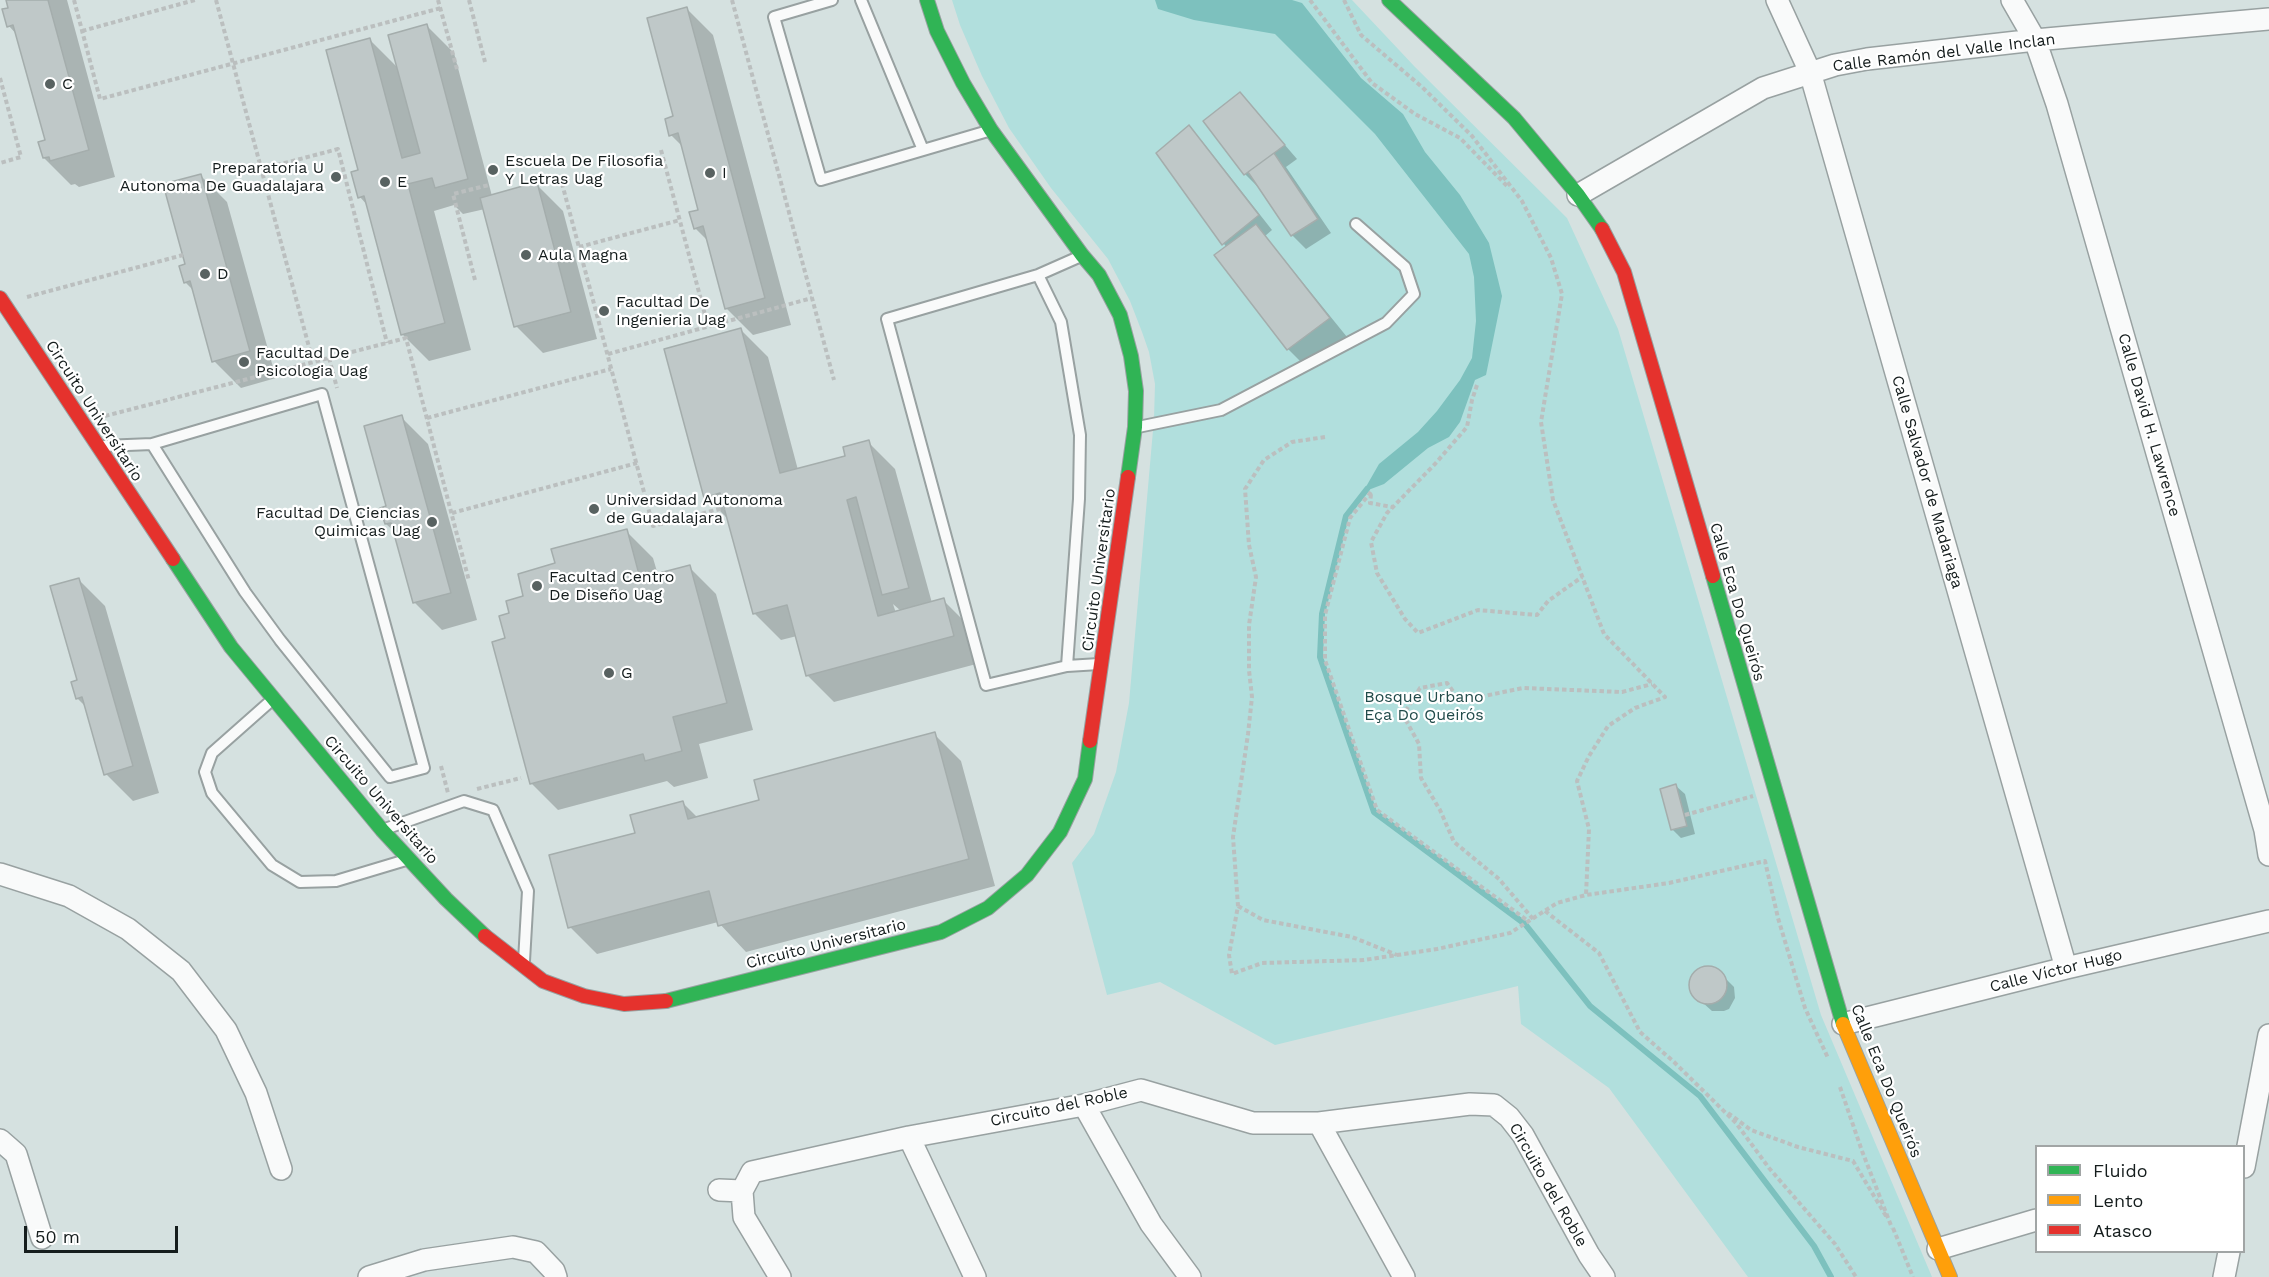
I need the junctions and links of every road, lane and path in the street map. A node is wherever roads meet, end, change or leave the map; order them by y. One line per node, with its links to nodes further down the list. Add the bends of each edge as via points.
1 (74, 0): 17 (path)
2 (195, 0): 17 (path)
3 (216, 0): 20 (path)
4 (438, 0): 15 (path)
5 (469, 0): 19 (path)
6 (732, 0): 42 (path)
7 (832, 0): 26 (lane, via 774,17 821,180)
8 (861, 0): 26 (lane)
9 (927, 0): 24 (street, Circuito Universitario, via 937,31)
10 (1310, 0): 32 (path, via 1372,83 1415,114 1460,138)
11 (1344, 0): 32 (path, via 1361,35 1472,136)
12 (1389, 0): 31 (street, Calle Eca Do Queirós, via 1514,118)
13 (1778, 0): 22 (street, Calle Salvador de Madariaga)
14 (2012, 0): 18 (street, Calle David H. Lawrence)
15 (441, 8): 20 (path); 21 (path)
16 (2269, 19): 18 (street, Calle Ramón del Valle Inclan)
17 (82, 31): 20 (path, via 100,99)
18 (2035, 40): 22 (street, Calle Ramón del Valle Inclan, via 1867,59); 67 (street, Calle David H. Lawrence, via 2070,150)
19 (485, 62)
20 (233, 64): 28 (path)
21 (457, 69)
22 (1810, 72): 31 (street, Calle Ramón del Valle Inclan, via 1746,97); 81 (street, Calle Salvador de Madariaga)
23 (0, 78): 27 (path, via 21,157)
24 (991, 130): 26 (lane); 37 (street, Circuito Universitario)
25 (661, 150): 33 (path)
26 (923, 150)
27 (0, 163)
28 (262, 169): 44 (path, via 338,149); 46 (path)
29 (560, 176): 35 (path)
30 (489, 185): 39 (path, via 453,194)
31 (1578, 195): 64 (street, Calle Eca Do Queirós, via 1602,229 1624,273)
32 (1522, 201): 59 (path, via 1551,258 1562,294 1541,422 1553,500)
33 (680, 220): 35 (path); 43 (path)
34 (1356, 224): 51 (lane, via 1405,267 1414,294 1386,323 1221,410)
35 (579, 247): 45 (path)
36 (183, 255): 41 (path)
37 (1082, 255): 38 (lane); 51 (street, Circuito Universitario, via 1099,275 1120,315 1136,391)
38 (1038, 275): 61 (lane, via 1061,322 1080,435); 61 (lane, via 887,319 986,685)
39 (475, 279)
40 (0, 298): 54 (street, Circuito Universitario)
41 (23, 298)
42 (812, 298): 43 (path); 48 (path)
43 (708, 326): 45 (path)
44 (387, 342)
45 (608, 354): 47 (path)
46 (313, 362)
47 (612, 369): 50 (path); 55 (path)
48 (834, 380)
49 (1477, 385): 56 (path, via 1467,426)
50 (427, 418)
51 (1134, 428): 60 (street, Circuito Universitario)
52 (1325, 437): 74 (path, via 1292,442 1264,460 1245,489 1256,577 1250,625 1252,697 1233,837)
53 (152, 444): 53 (lane, via 322,394 424,768 390,777 245,592); 54 (lane)
54 (98, 446): 63 (street, Circuito Universitario, via 231,647)
55 (637, 463): 57 (path, via 653,526); 58 (path)
56 (1393, 507): 59 (path, via 1371,542 1377,573 1418,633 1478,610 1537,615 1548,601); 78 (path, via 1370,503 1371,492 1350,518 1325,615 1325,660 1377,810)
57 (724, 508)
58 (452, 513)
59 (1582, 577): 62 (path, via 1604,634)
60 (1103, 664): 61 (lane); 80 (street, Circuito Universitario, via 1085,779 1060,832 1027,875 988,908 941,932 675,1000 624,1005 584,996 543,981)
61 (1066, 666)
62 (1652, 684): 73 (path, via 1665,697 1635,708 1608,726 1577,781 1589,830); 76 (path, via 1622,692 1523,687 1460,701 1447,683 1420,688 1403,715 1419,744 1421,778 1454,842 1499,879)
63 (273, 699): 66 (street, Circuito Universitario); 68 (lane, via 212,753 205,772 212,793 272,865 300,882 336,881)
64 (1774, 789): 65 (path); 82 (street, Calle Eca Do Queirós)
65 (1685, 815)
66 (382, 830): 68 (street, Circuito Universitario); 80 (lane, via 464,801 493,810 528,891)
67 (2269, 855)
68 (409, 859): 80 (street, Circuito Universitario, via 494,944)
69 (1765, 861): 73 (path, via 1669,883)
70 (0, 874): 71 (street)
71 (30, 884): 72 (street); 91 (street, via 69,896 128,929 181,971 226,1030 256,1093)
72 (0, 891)
73 (1586, 895): 75 (path, via 1557,903)
74 (1238, 906): 79 (path, via 1263,920 1352,937); 79 (path, via 1229,955 1232,974 1262,963 1364,960)
75 (1545, 911): 76 (path); 85 (path, via 1599,953 1640,1032)
76 (1533, 919): 78 (path)
77 (2269, 921): 81 (street, Calle Víctor Hugo)
78 (1528, 922): 79 (path, via 1510,933)
79 (1397, 955)
80 (524, 966)
81 (2066, 968): 82 (street, Calle Víctor Hugo)
82 (1843, 1024): 96 (street, Calle Eca Do Queirós)
83 (2269, 1035): 90 (street)
84 (1084, 1105): 86 (street, Circuito del Roble, via 1141,1090 1253,1123); 87 (street, Circuito del Roble); 104 (street, via 1150,1224)
85 (1718, 1105): 107 (path, via 1835,1244); 108 (path, via 1751,1130 1853,1161 1892,1228)
86 (1319, 1123): 105 (street); 106 (street, Circuito del Roble, via 1470,1104 1494,1105 1523,1135)
87 (909, 1137): 93 (street, Circuito del Roble, via 752,1172); 103 (street)
88 (0, 1140): 89 (street)
89 (8, 1156): 95 (street)
90 (2245, 1157)
91 (281, 1169)
92 (719, 1190): 93 (street)
93 (742, 1191): 102 (street, via 744,1217)
94 (2035, 1221): 96 (street)
95 (42, 1238)
96 (1938, 1249): 109 (street, Calle Eca Do Queirós)
97 (2229, 1253): 110 (street)
98 (424, 1260): 99 (street); 100 (street); 101 (street, via 513,1247 536,1252)
99 (369, 1277)
100 (438, 1277)
101 (556, 1277)
102 (780, 1277)
103 (975, 1277)
104 (1190, 1277)
105 (1404, 1277)
106 (1604, 1277)
107 (1856, 1277)
108 (1913, 1277)
109 (1950, 1277)
110 (2224, 1277)

